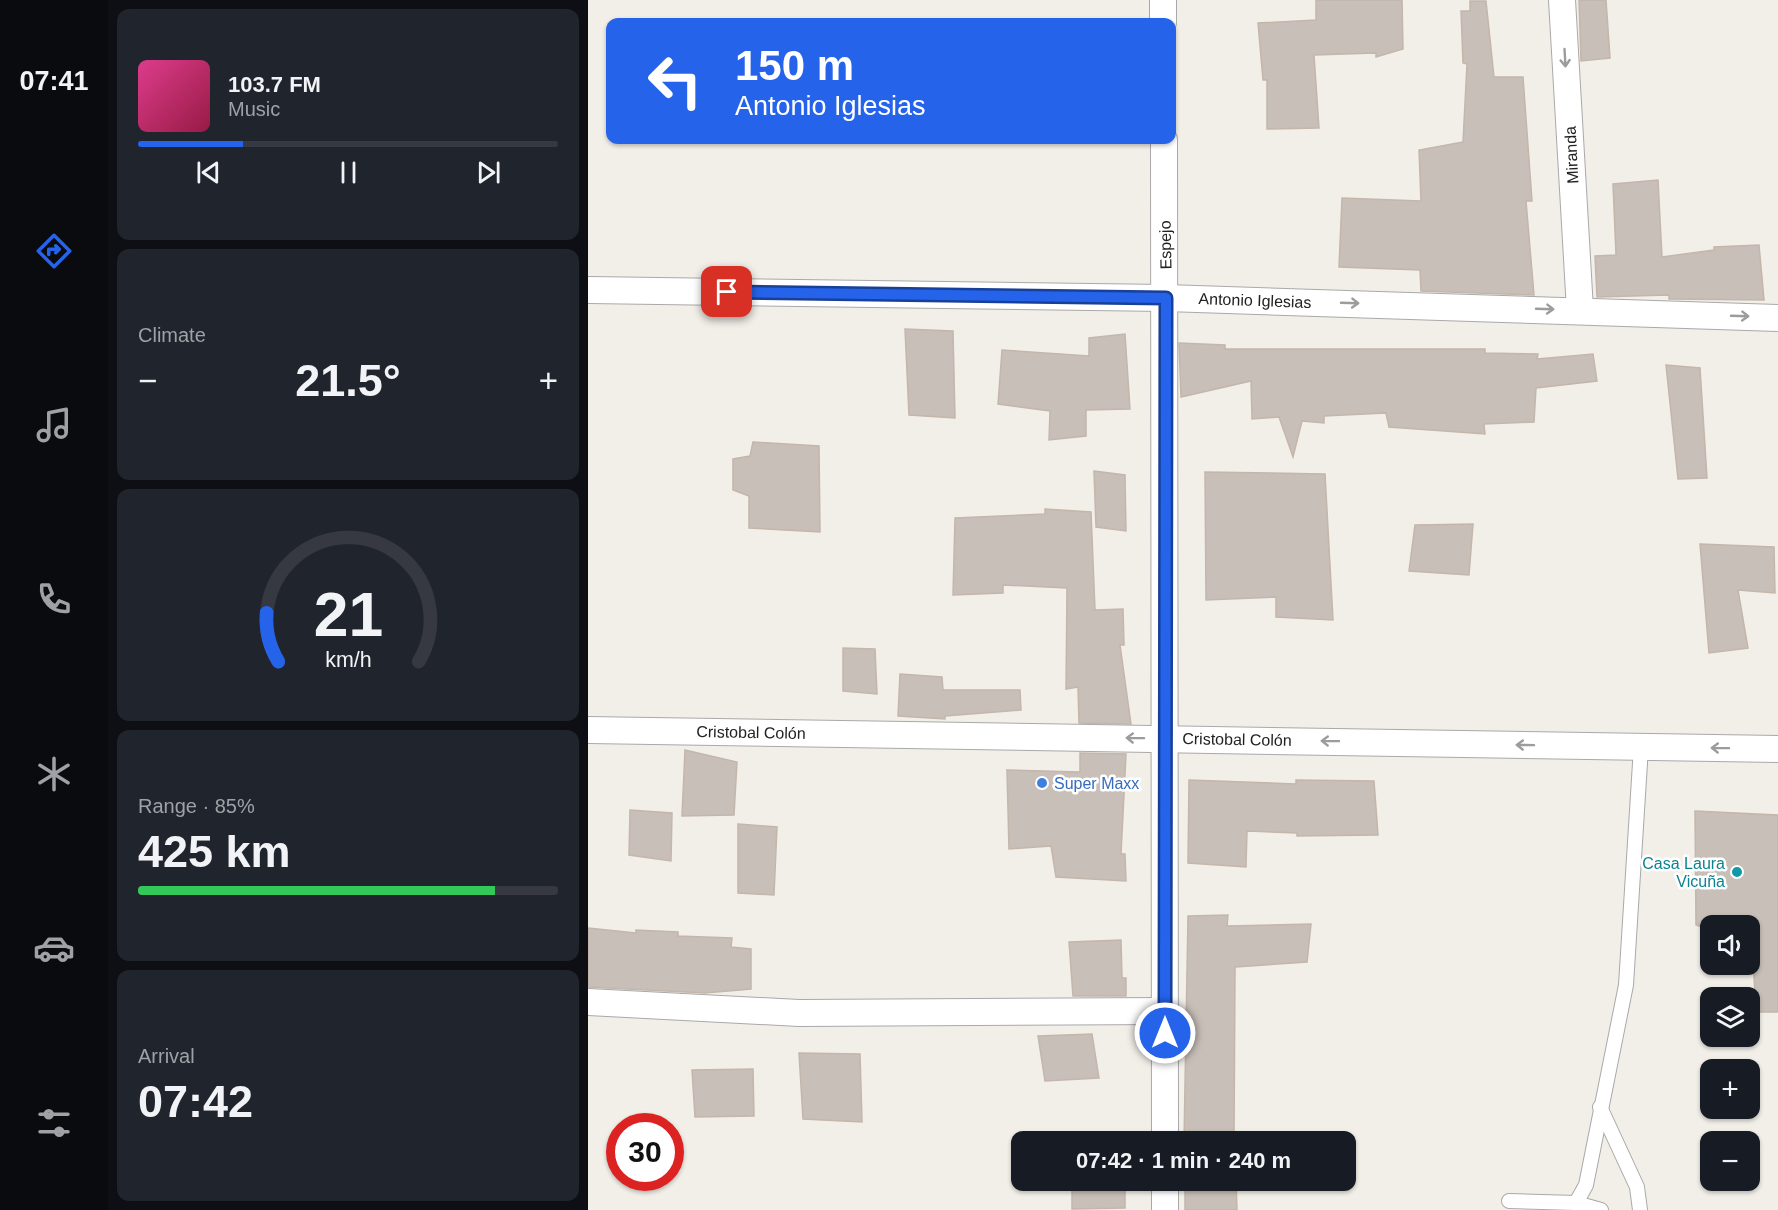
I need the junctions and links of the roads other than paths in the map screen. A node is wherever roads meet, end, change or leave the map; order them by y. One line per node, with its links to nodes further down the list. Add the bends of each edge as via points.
1 (1162, 0): 3 (street)
2 (1562, 0): 7 (street, Miranda, one-way to 7)
3 (1163, 18)
4 (1164, 144): 6 (street, Espejo)
5 (588, 290): 6 (street, Antonio Iglesias)
6 (1166, 298): 7 (street, Antonio Iglesias, one-way to 7); 10 (street, Espejo)
7 (1580, 310): 8 (street, Antonio Iglesias, one-way to 8)
8 (1778, 318)
9 (588, 730): 10 (street, Cristobal Colón, one-way to 9)
10 (1163, 738): 11 (street, Cristobal Colón, one-way to 10); 14 (street, Espejo)
11 (1641, 747): 12 (street, Cristobal Colón, one-way to 11); 15 (lane, via 1626,985)
12 (1778, 749)
13 (588, 1002): 14 (street, via 799,1013)
14 (1165, 1011): 16 (street, Espejo)
15 (1600, 1107): 19 (lane, via 1586,1185); 22 (lane, via 1636,1187)
16 (1165, 1131)
17 (1165, 1191): 20 (street)
18 (1509, 1202): 19 (lane)
19 (1576, 1203): 21 (lane)
20 (1166, 1210)
21 (1601, 1210)
22 (1640, 1210)

